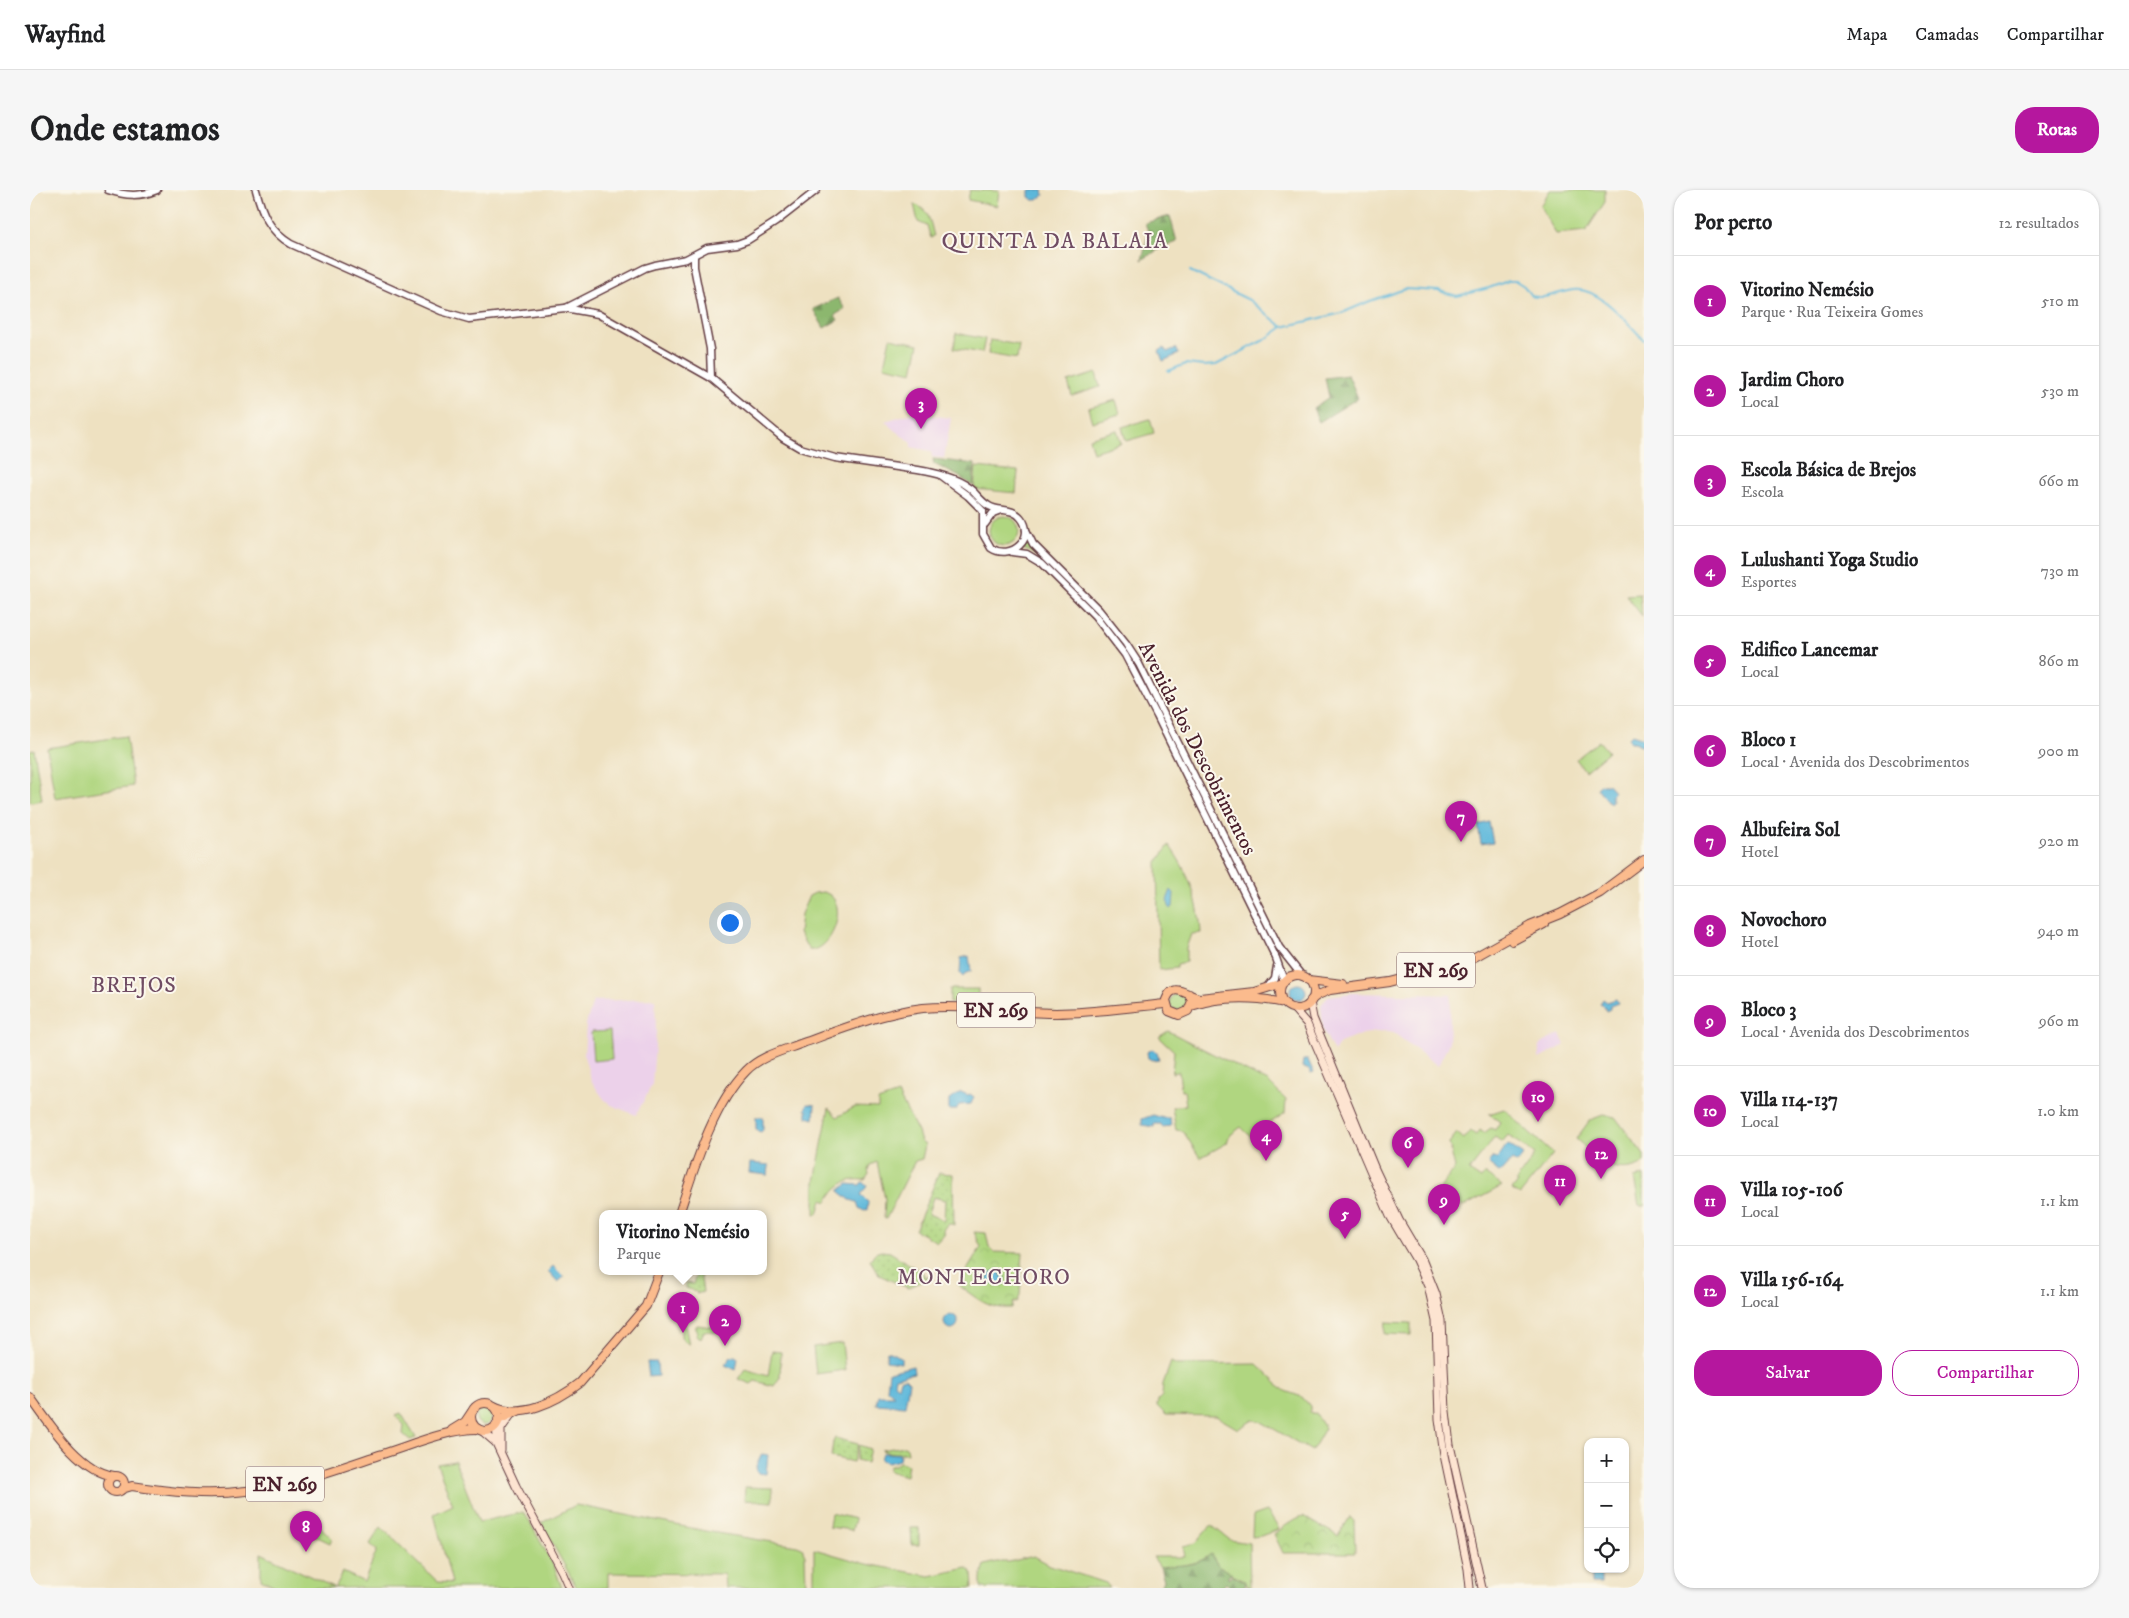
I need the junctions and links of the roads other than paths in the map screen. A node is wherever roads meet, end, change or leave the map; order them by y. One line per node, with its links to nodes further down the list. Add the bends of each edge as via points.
1 (108, 190): 2 (street, via 127,196)
2 (157, 190)
3 (256, 190): 6 (street, via 267,221 283,239 440,311 469,319)
4 (817, 190): 5 (street, via 748,240 707,248)
5 (694, 256): 6 (street, via 645,268); 7 (street, via 710,349)
6 (566, 308): 7 (street, via 608,319)
7 (710, 378): 8 (street, via 783,438 800,448 835,458)
8 (941, 476): 9 (street, via 969,488 990,507); 11 (street, via 980,506)
9 (1004, 510): 10 (street, via 1018,515); 11 (street, via 988,517)
10 (1026, 527): 12 (street, via 1021,545); 15 (street, Avenida dos Descobrimentos, via 1033,544 1099,610 1139,664 1274,937 1285,956)
11 (984, 528): 12 (street, via 985,540 991,548)
12 (1010, 552): 14 (street, Avenida dos Descobrimentos, via 1026,554 1042,563 1095,616 1125,655)
13 (1644, 860): 17 (main road, EN 269, via 1600,893 1530,926 1464,963)
14 (1276, 958): 16 (street, Avenida dos Descobrimentos); 18 (street, via 1277,973)
15 (1305, 978): 16 (main road, EN 269, via 1292,976); 17 (main road, EN 269, via 1338,985); 20 (main road, via 1313,989)
16 (1284, 982): 18 (main road, EN 269); 22 (main road, via 1280,991)
17 (1390, 982): 20 (main road, EN 269, via 1330,990)
18 (1266, 989): 19 (main road, EN 269, via 1200,998)
19 (1188, 994): 21 (main road, EN 269, via 1180,989 1173,991 1167,996); 23 (main road)
20 (1310, 1001): 24 (main road, EN 269, via 1302,1008); 43 (main road, via 1313,1018 1375,1168 1436,1294 1442,1321 1450,1444)
21 (1166, 1004): 23 (main road, via 1169,1011 1179,1015 1186,1013); 25 (main road, EN 269, via 1070,1013 925,1008 887,1015 771,1055 745,1071 725,1099 707,1137)
22 (1285, 1004): 23 (main road, via 1252,998 1202,1002); 24 (main road)
23 (1191, 1006)
24 (1293, 1008): 42 (main road, via 1307,1024 1390,1216 1428,1286 1436,1321 1441,1438)
25 (680, 1210)
26 (658, 1275): 29 (main road, EN 269, via 646,1306 588,1375 546,1404)
27 (30, 1397): 36 (main road, EN 269, via 65,1445)
28 (492, 1405): 29 (main road, EN 269, via 499,1409); 30 (main road, EN 269, via 479,1404); 32 (main road, via 498,1412)
29 (522, 1409): 31 (main road, EN 269)
30 (471, 1412): 33 (main road, via 472,1422); 34 (main road, EN 269, via 457,1428)
31 (510, 1414): 32 (main road, EN 269); 35 (main road, via 501,1429)
32 (497, 1422): 33 (main road, EN 269, via 491,1429); 35 (main road)
33 (480, 1429): 34 (main road, EN 269); 35 (main road)
34 (432, 1438): 39 (main road, EN 269, via 261,1489 199,1493)
35 (501, 1453): 41 (main road)
36 (87, 1463): 37 (main road, EN 269); 38 (main road, EN 269, via 103,1477)
37 (117, 1477): 38 (main road, via 108,1481); 39 (main road, EN 269); 40 (main road, via 124,1482)
38 (108, 1487): 40 (main road, EN 269, via 116,1492)
39 (149, 1488): 40 (main road, EN 269, via 132,1486)
40 (122, 1489)
41 (569, 1588)
42 (1470, 1588)
43 (1482, 1588)

